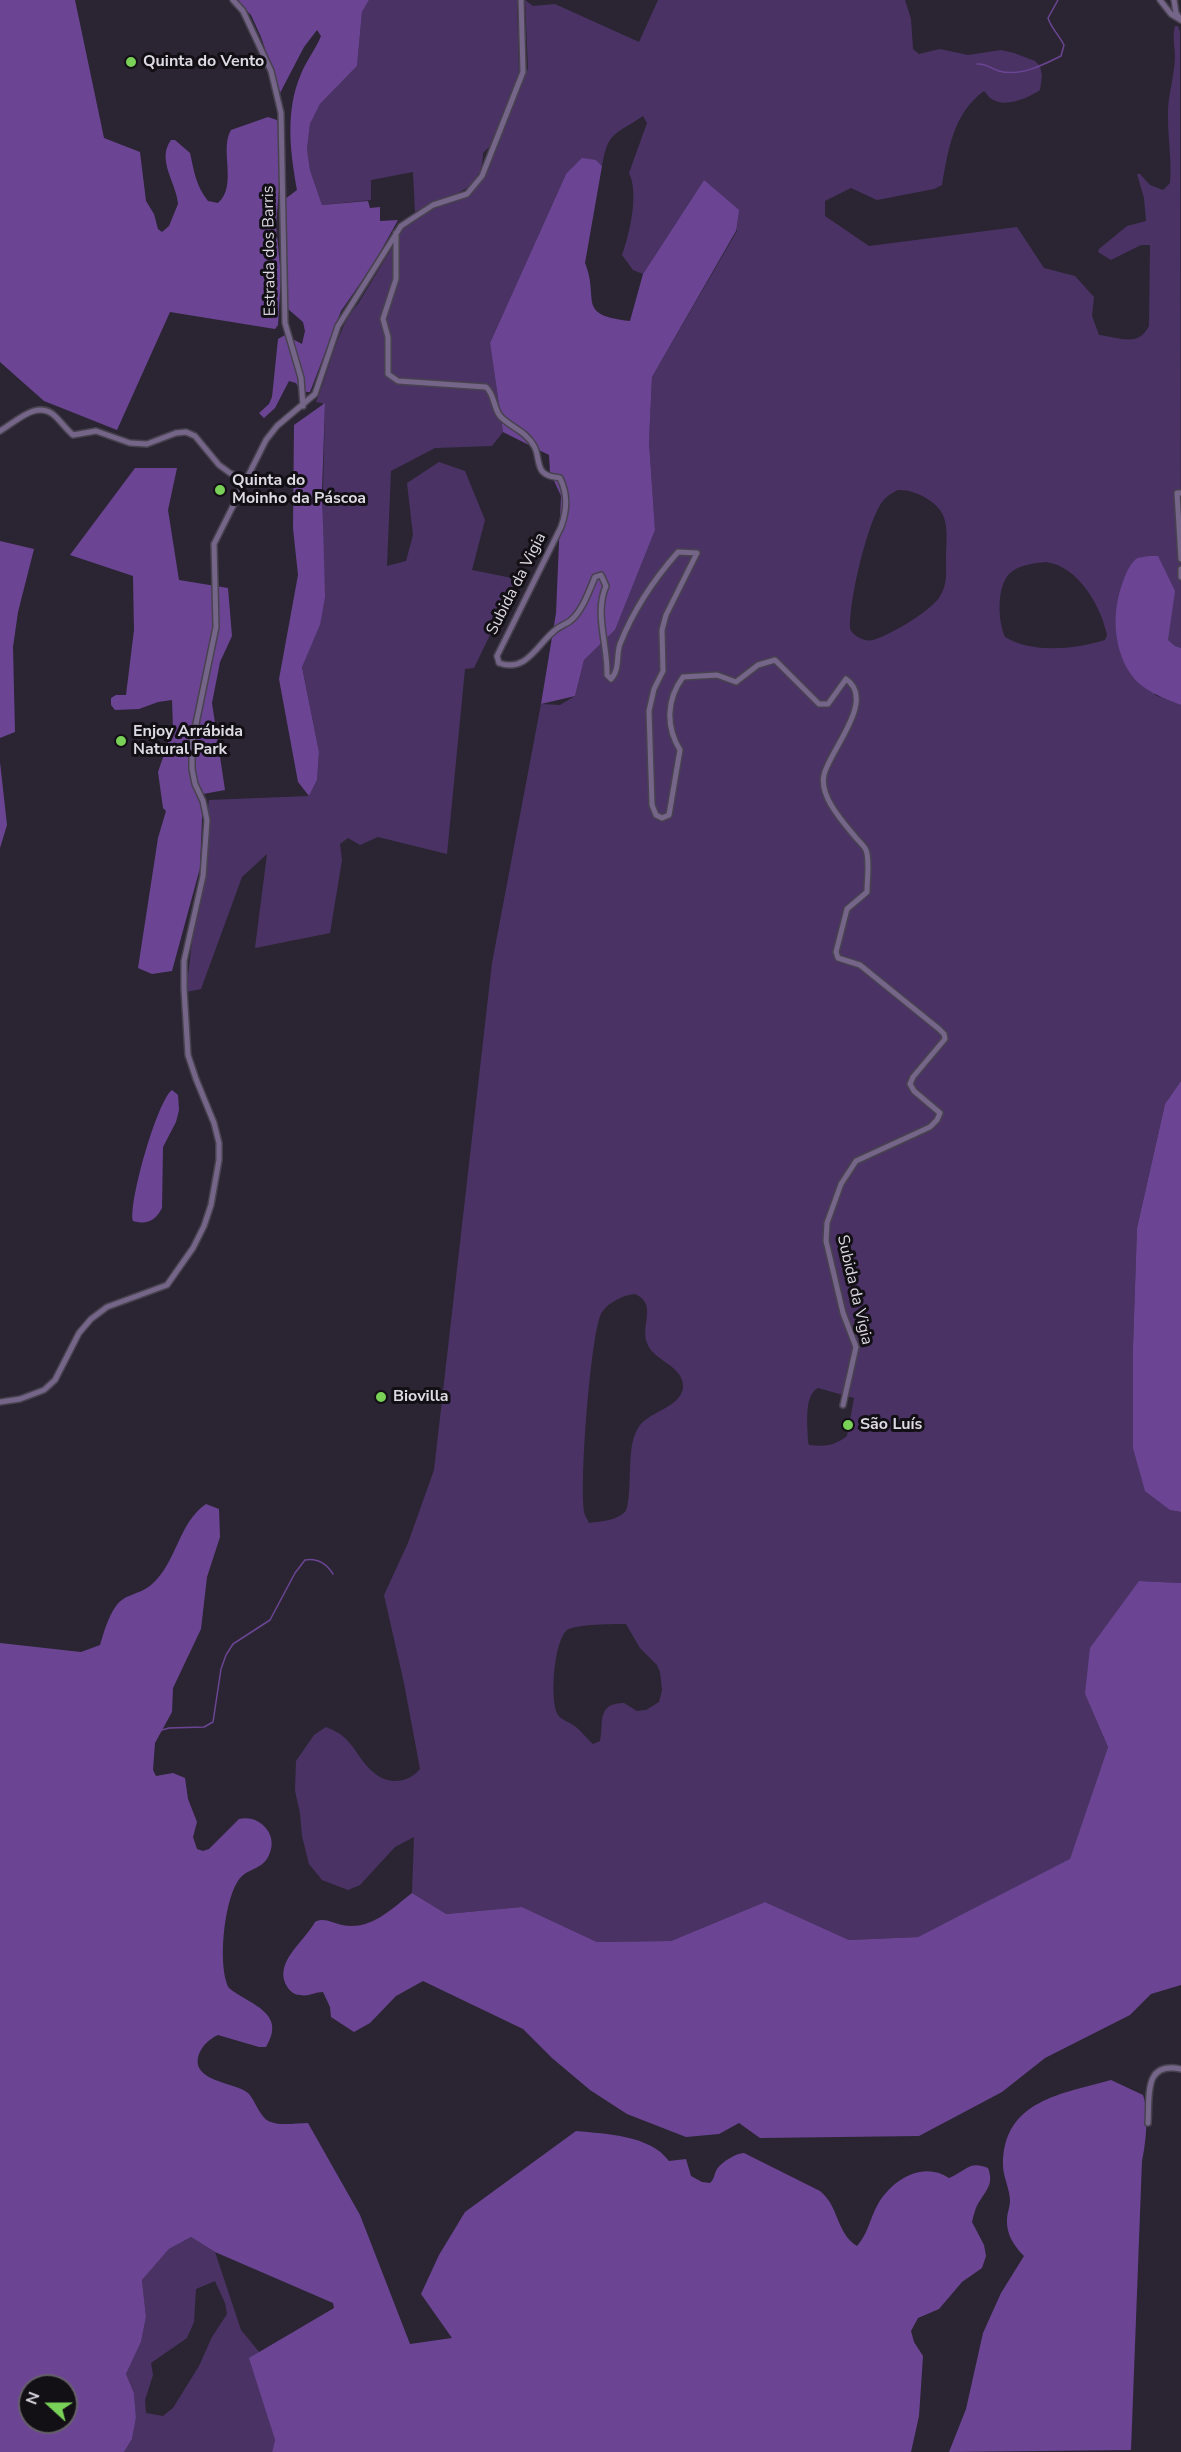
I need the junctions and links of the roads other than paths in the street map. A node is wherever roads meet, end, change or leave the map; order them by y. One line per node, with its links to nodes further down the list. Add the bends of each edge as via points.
1 (233, 0): 7 (street, Estrada dos Barris, via 243,11 271,71 281,113 285,323 301,378)
2 (521, 0): 6 (street, via 523,72 482,176 467,194 429,207 407,220)
3 (1160, 0): 5 (street)
4 (1174, 0): 5 (street)
5 (1181, 20)
6 (396, 233): 7 (street, via 338,326 315,394); 15 (street, Subida da Vigia, via 396,279 383,319 388,337 388,374 398,381 486,387 498,414 526,434 541,470 560,478 563,484 567,510 561,528 497,656 499,663 518,664 532,656 555,630 578,613 595,577 601,575 606,586 601,599 607,675 611,679 616,673 620,644 662,570 678,552 697,553 666,615 662,630 663,670 650,711 652,805 656,815 663,818 669,815 680,750 671,736 671,704 674,689 683,677 717,675 736,682 758,665 775,660 819,704 828,704 846,679 855,692 856,705 848,731 832,754 823,786 831,804 866,849 867,892 847,909 836,952 838,958 860,965 945,1034 945,1039 910,1084 940,1113 937,1120 856,1161 841,1185 827,1223 826,1241 843,1313 856,1347)
7 (303, 406): 9 (street, via 266,440)
8 (0, 431): 9 (street, via 35,410 54,415 73,435 96,430 130,443 147,444 186,432 195,436 219,465)
9 (245, 478): 14 (street, via 214,544 216,627 192,744 192,769 203,801 206,831 203,876 184,961 184,989 188,1055 219,1143 211,1205 193,1248 167,1285 106,1307 79,1333 55,1380 44,1390)
10 (1181, 493): 11 (street, via 1177,493)
11 (1181, 559)
12 (1181, 569): 13 (street)
13 (1181, 577)
14 (0, 1402)
15 (843, 1405)
16 (1181, 2069): 17 (street, via 1156,2071 1150,2087)
17 (1148, 2123)

